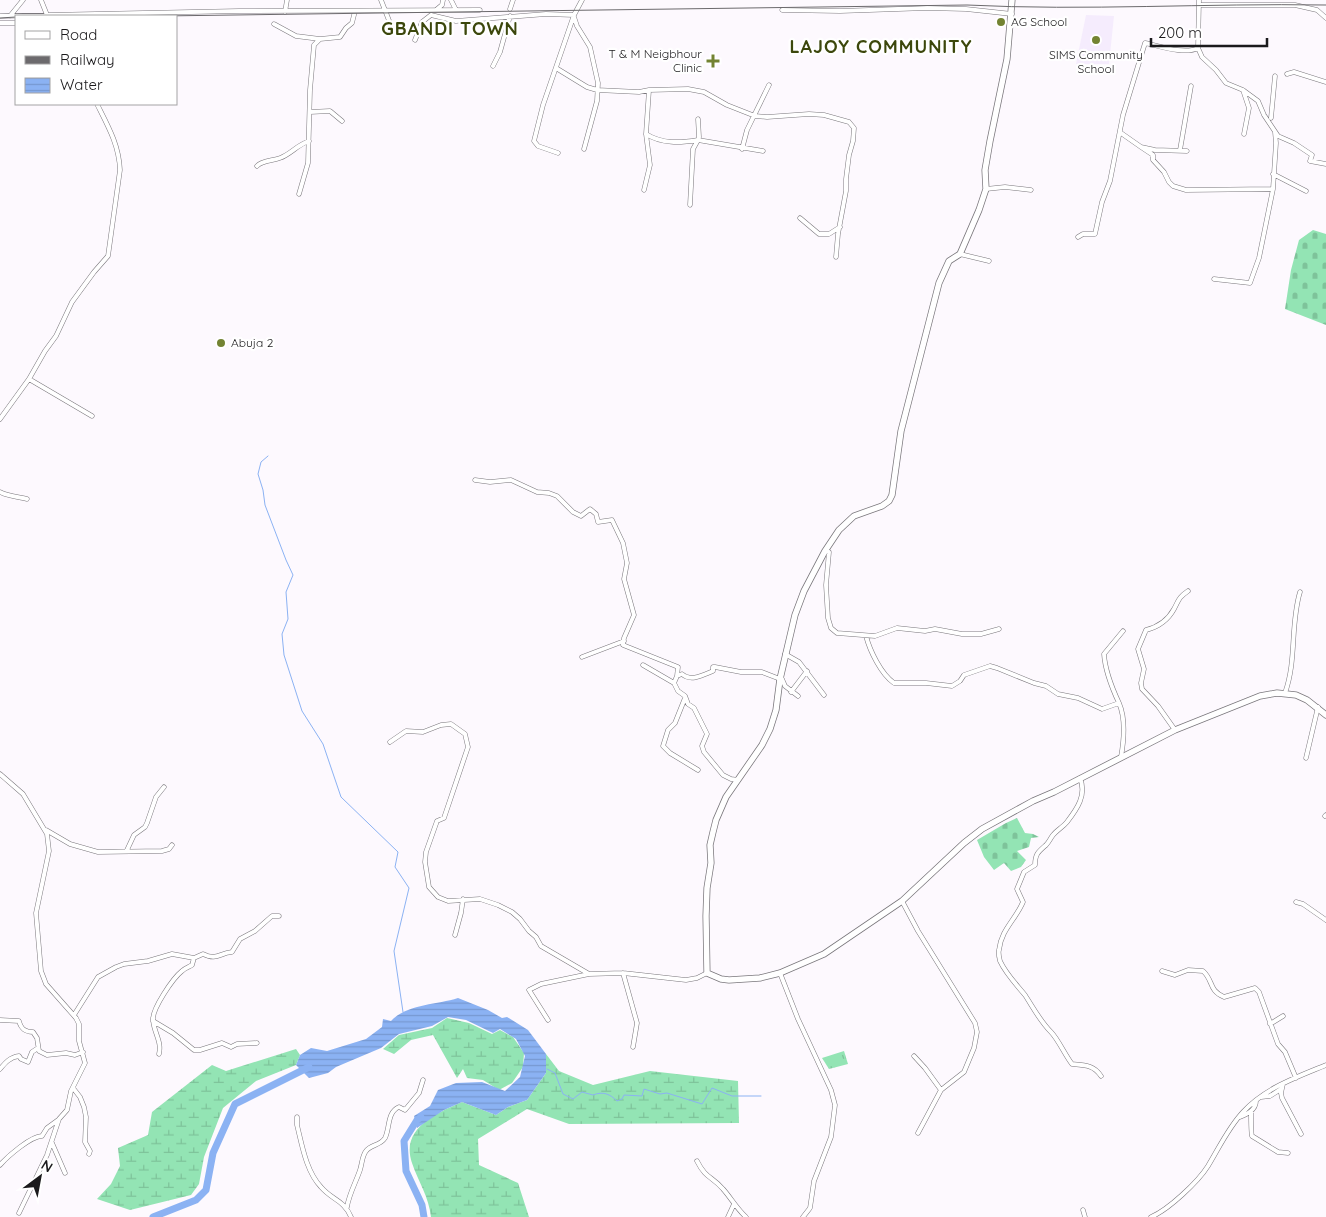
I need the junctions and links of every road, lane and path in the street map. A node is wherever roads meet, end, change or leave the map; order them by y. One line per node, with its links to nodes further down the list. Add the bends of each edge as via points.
1 (23, 0): 24 (street)
2 (41, 0): 20 (street)
3 (287, 0): 18 (street)
4 (380, 0): 17 (street)
5 (443, 0): 12 (street)
6 (451, 0): 13 (street)
7 (513, 0): 11 (street)
8 (582, 0): 22 (street)
9 (1012, 0): 19 (main road)
10 (1199, 2): 27 (street, via 1295,4 1317,10); 34 (street)
11 (510, 9)
12 (436, 10): 13 (street); 17 (street); 21 (street)
13 (456, 10): 14 (street)
14 (480, 10)
15 (782, 10): 19 (street, via 927,8)
16 (355, 11): 17 (street); 18 (street); 32 (street, via 352,23 340,37)
17 (385, 11): 31 (street)
18 (285, 12): 20 (street)
19 (1012, 14): 67 (main road, via 1007,59 985,170)
20 (47, 15)
21 (431, 15): 26 (street, via 456,21); 33 (street, via 422,22)
22 (574, 15): 26 (street); 36 (street); 42 (street, via 575,23 591,50)
23 (0, 16): 24 (street)
24 (10, 16): 25 (street)
25 (15, 16)
26 (510, 16): 35 (street)
27 (1326, 18)
28 (0, 23): 29 (street)
29 (15, 23)
30 (274, 24): 32 (street, via 296,36)
31 (395, 27)
32 (320, 39): 46 (street, via 312,52)
33 (414, 40)
34 (1198, 48): 44 (street, via 1202,57 1226,82); 52 (street, via 1181,50 1145,43)
35 (493, 66)
36 (556, 68): 42 (street); 63 (street, via 534,141 538,146)
37 (1288, 74): 39 (street, via 1294,72)
38 (1275, 76): 48 (street)
39 (1326, 82)
40 (769, 85): 47 (street)
41 (1191, 86): 60 (street)
42 (598, 90): 43 (street); 58 (street)
43 (649, 90): 47 (street, via 695,90); 53 (street)
44 (1243, 90): 51 (street, via 1258,101); 54 (street, via 1249,108)
45 (98, 105): 81 (street, via 117,144 120,159 108,256 72,302 56,336)
46 (310, 112): 50 (street, via 330,111); 56 (street)
47 (755, 116): 59 (street); 75 (street, via 824,115 852,124 853,141)
48 (1271, 118)
49 (698, 119): 55 (street)
50 (342, 121)
51 (1274, 130): 64 (street, via 1281,138 1312,155 1310,161); 66 (street)
52 (1121, 133): 57 (street); 76 (street, via 1095,234)
53 (646, 134): 55 (street, via 654,139 679,143); 69 (street, via 650,165)
54 (1244, 134)
55 (698, 140): 59 (street); 73 (street, via 693,149)
56 (309, 141): 65 (street, via 299,144 284,156); 72 (street, via 308,163)
57 (1141, 147): 60 (street); 68 (street, via 1153,155 1153,160 1173,186 1186,190)
58 (584, 148)
59 (742, 149): 61 (street)
60 (1180, 150): 62 (street)
61 (763, 151)
62 (1187, 151)
63 (558, 153)
64 (1326, 164)
65 (256, 166)
66 (1273, 174): 68 (street); 71 (street)
67 (986, 189): 70 (street); 77 (main road)
68 (1273, 189): 80 (street, via 1259,258 1250,284)
69 (644, 190)
70 (1031, 190)
71 (1306, 191)
72 (299, 194)
73 (690, 205)
74 (800, 218): 75 (street, via 819,234 829,234)
75 (840, 228): 78 (street)
76 (1078, 237)
77 (960, 254): 79 (street); 87 (main road, via 949,261 939,283 901,431 892,495 882,506 846,522)
78 (836, 256)
79 (989, 261)
80 (1214, 279)
81 (29, 379): 82 (street); 83 (street)
82 (92, 416)
83 (0, 419)
84 (475, 480): 93 (street, via 511,480 557,496 581,516 590,509 598,522 612,520 623,543 627,563 624,579 634,615)
85 (0, 492): 86 (street)
86 (27, 499)
87 (825, 551): 92 (street, via 830,552 826,585 830,628 837,633); 94 (main road, via 804,591)
88 (1188, 591): 109 (street, via 1177,600 1174,609 1160,625 1146,630 1138,649 1144,670 1140,683 1142,689)
89 (1300, 592): 102 (street, via 1293,664)
90 (999, 629): 92 (street, via 981,634 962,634 897,628)
91 (1123, 631): 106 (street, via 1104,654 1104,664)
92 (866, 636): 106 (street, via 876,661 894,683 952,686 964,675 990,666 1102,709)
93 (624, 641): 95 (street); 98 (street, via 623,645 678,667)
94 (785, 654): 97 (street); 99 (main road)
95 (582, 657)
96 (643, 666): 100 (street)
97 (807, 671): 101 (street); 103 (street)
98 (677, 676): 99 (street, via 703,676 715,667); 100 (street)
99 (781, 676): 101 (street); 116 (main road, via 770,729)
100 (674, 684): 105 (street)
101 (792, 692): 104 (street)
102 (1285, 693): 107 (main road, via 1308,700); 109 (main road, via 1260,696)
103 (824, 695)
104 (798, 696)
105 (685, 698): 113 (street, via 662,746); 116 (street, via 694,708 706,734 702,746 704,752 723,775)
106 (1119, 703): 111 (street, via 1124,732)
107 (1318, 707): 108 (main road); 112 (street)
108 (1326, 715)
109 (1175, 730): 111 (main road)
110 (390, 742): 121 (street, via 406,731 423,732 441,725 452,724 465,734 468,747 444,818 437,821 425,862 429,887 438,897 448,901)
111 (1121, 757): 115 (main road)
112 (1306, 758)
113 (698, 770)
114 (0, 774): 118 (street, via 23,794)
115 (1080, 778): 122 (main road, via 982,829); 147 (street, via 1083,786 1078,807 1038,851 1035,865 1024,872 1017,889 1023,902 1017,915 1006,926 999,956 1016,986 1072,1064 1091,1066)
116 (738, 780): 130 (main road, via 719,811 710,845)
117 (164, 787): 120 (street, via 156,797 145,827 132,837)
118 (43, 826): 120 (street, via 48,832 76,846 98,852); 133 (street, via 49,845 36,913 41,971 46,984)
119 (172, 845): 120 (street, via 162,851)
120 (127, 850)
121 (463, 899): 126 (street); 132 (street, via 489,901 512,912 541,946)
122 (902, 901): 131 (main road, via 824,954); 153 (street, via 971,1016 977,1032 964,1072)
123 (1296, 902): 125 (street)
124 (279, 916): 127 (street, via 272,916 256,931 240,939 232,952 212,958 202,954)
125 (1326, 920)
126 (455, 935)
127 (194, 958): 133 (street, via 172,954 116,967 98,978); 137 (street, via 192,965 179,974 160,1000)
128 (1162, 971): 138 (street, via 1175,975 1188,970 1202,971 1208,976 1214,992 1224,997 1255,988)
129 (624, 973): 130 (street, via 686,980); 132 (street); 140 (street, via 637,1023)
130 (707, 973): 131 (main road, via 729,980)
131 (780, 973): 175 (street, via 835,1105 831,1137 814,1181 810,1208)
132 (589, 974): 136 (street, via 541,984 530,990)
133 (74, 1015): 142 (street, via 79,1024)
134 (1284, 1016): 138 (street)
135 (0, 1020): 141 (street, via 19,1021 20,1026 36,1035)
136 (548, 1020)
137 (153, 1021): 139 (street, via 194,1050 222,1043 231,1047); 143 (street, via 160,1042)
138 (1270, 1024): 148 (street)
139 (257, 1044)
140 (633, 1047)
141 (38, 1048): 142 (street, via 47,1055); 146 (street, via 32,1052 28,1062 15,1057)
142 (83, 1052): 151 (street, via 85,1063)
143 (159, 1054)
144 (914, 1056): 153 (street)
145 (1326, 1064): 148 (street)
146 (0, 1069)
147 (1101, 1076)
148 (1296, 1078): 150 (street)
149 (423, 1080): 169 (street, via 419,1092 405,1110 400,1107 392,1112 382,1143 365,1152)
150 (1283, 1084): 152 (street); 154 (street)
151 (73, 1088): 159 (street, via 67,1110); 164 (street, via 84,1107 85,1142)
152 (1281, 1089): 154 (street); 161 (street, via 1282,1098)
153 (941, 1090): 160 (street)
154 (1262, 1097): 155 (street)
155 (1256, 1101): 156 (street); 158 (street)
156 (1252, 1111): 158 (street); 163 (street, via 1252,1136 1278,1152)
157 (297, 1117): 169 (street, via 309,1171 320,1187)
158 (1238, 1118): 177 (street, via 1207,1167 1173,1203)
159 (59, 1119): 162 (street); 166 (street, via 42,1136 35,1136)
160 (918, 1133)
161 (1301, 1134)
162 (52, 1143): 167 (street); 171 (street)
163 (1288, 1153)
164 (89, 1154)
165 (698, 1161): 168 (street, via 705,1175 722,1187)
166 (0, 1164)
167 (65, 1173)
168 (734, 1204): 173 (street); 174 (street)
169 (347, 1207): 172 (street)
170 (1083, 1210): 176 (street)
171 (18, 1212)
172 (351, 1217)
173 (728, 1217)
174 (746, 1217)
175 (803, 1217)
176 (1085, 1217)
177 (1151, 1217)

